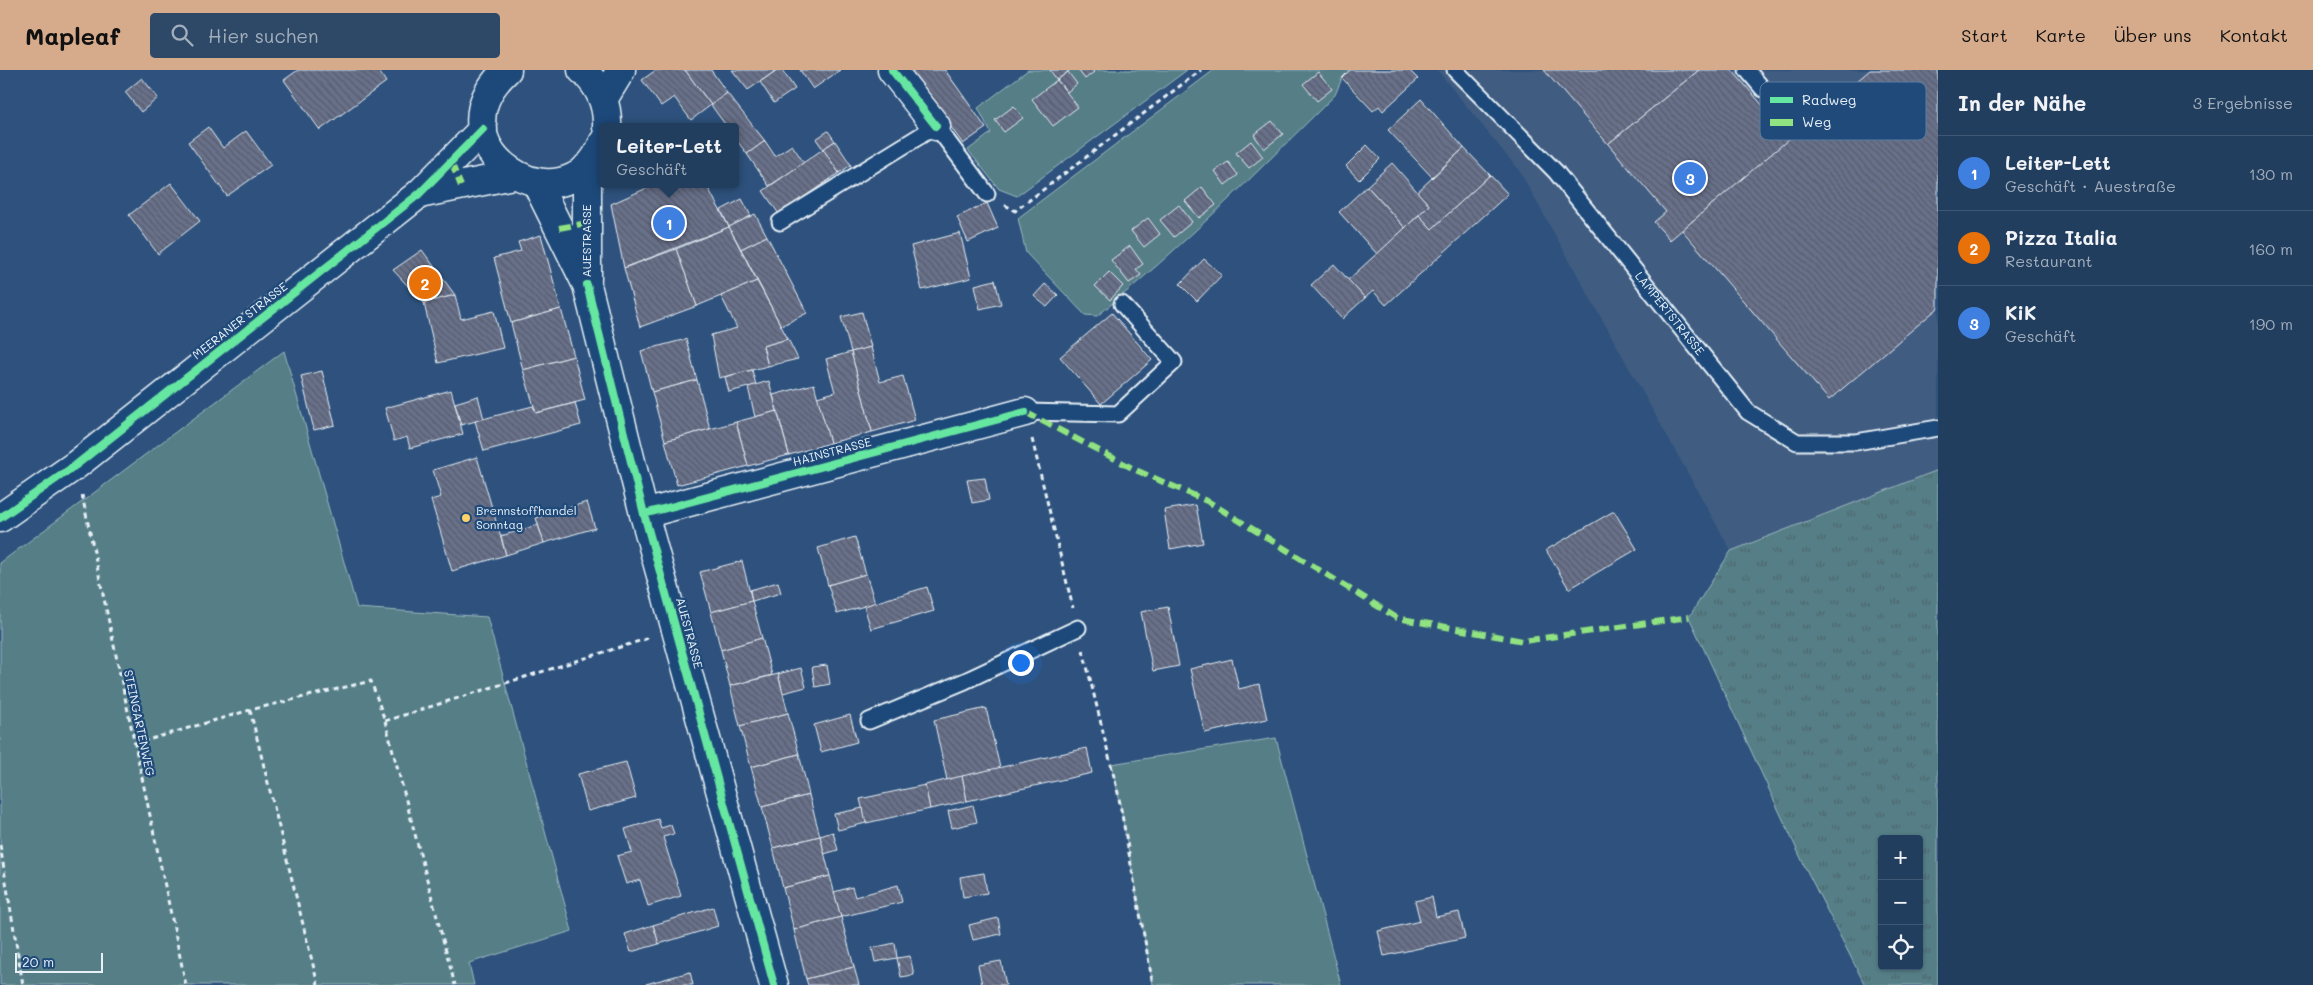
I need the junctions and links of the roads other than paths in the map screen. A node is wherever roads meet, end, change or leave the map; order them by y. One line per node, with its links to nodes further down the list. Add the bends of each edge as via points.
1 (582, 70): 8 (street)
2 (621, 70): 8 (street)
3 (892, 70): 10 (street)
4 (1455, 70): 21 (lane, LAMPERTSTRASSE, via 1556,172 1748,412 1797,442 1856,442)
5 (1747, 70): 7 (lane)
6 (498, 74): 11 (street, via 484,106)
7 (1760, 85)
8 (604, 98): 9 (street)
9 (607, 123)
10 (936, 126): 16 (lane); 17 (lane)
11 (483, 129): 14 (street, via 488,147 498,163); 15 (street, MEERANER STRASSE)
12 (599, 149): 13 (street)
13 (587, 167): 14 (street, MEERANER STRASSE, via 572,177 554,182); 18 (street, AUESTRASSE)
14 (525, 179): 15 (street, MEERANER STRASSE); 18 (street, AUESTRASSE)
15 (419, 194): 23 (street, MEERANER STRASSE, via 76,465)
16 (987, 194)
17 (780, 222)
18 (587, 285): 22 (street, AUESTRASSE)
19 (1122, 304): 20 (lane, via 1174,362 1118,414)
20 (1025, 412): 22 (street, HAINSTRASSE)
21 (1938, 428)
22 (644, 514): 26 (street, AUESTRASSE)
23 (0, 518)
24 (1078, 628): 25 (lane, via 965,681)
25 (868, 721)
26 (774, 985)

